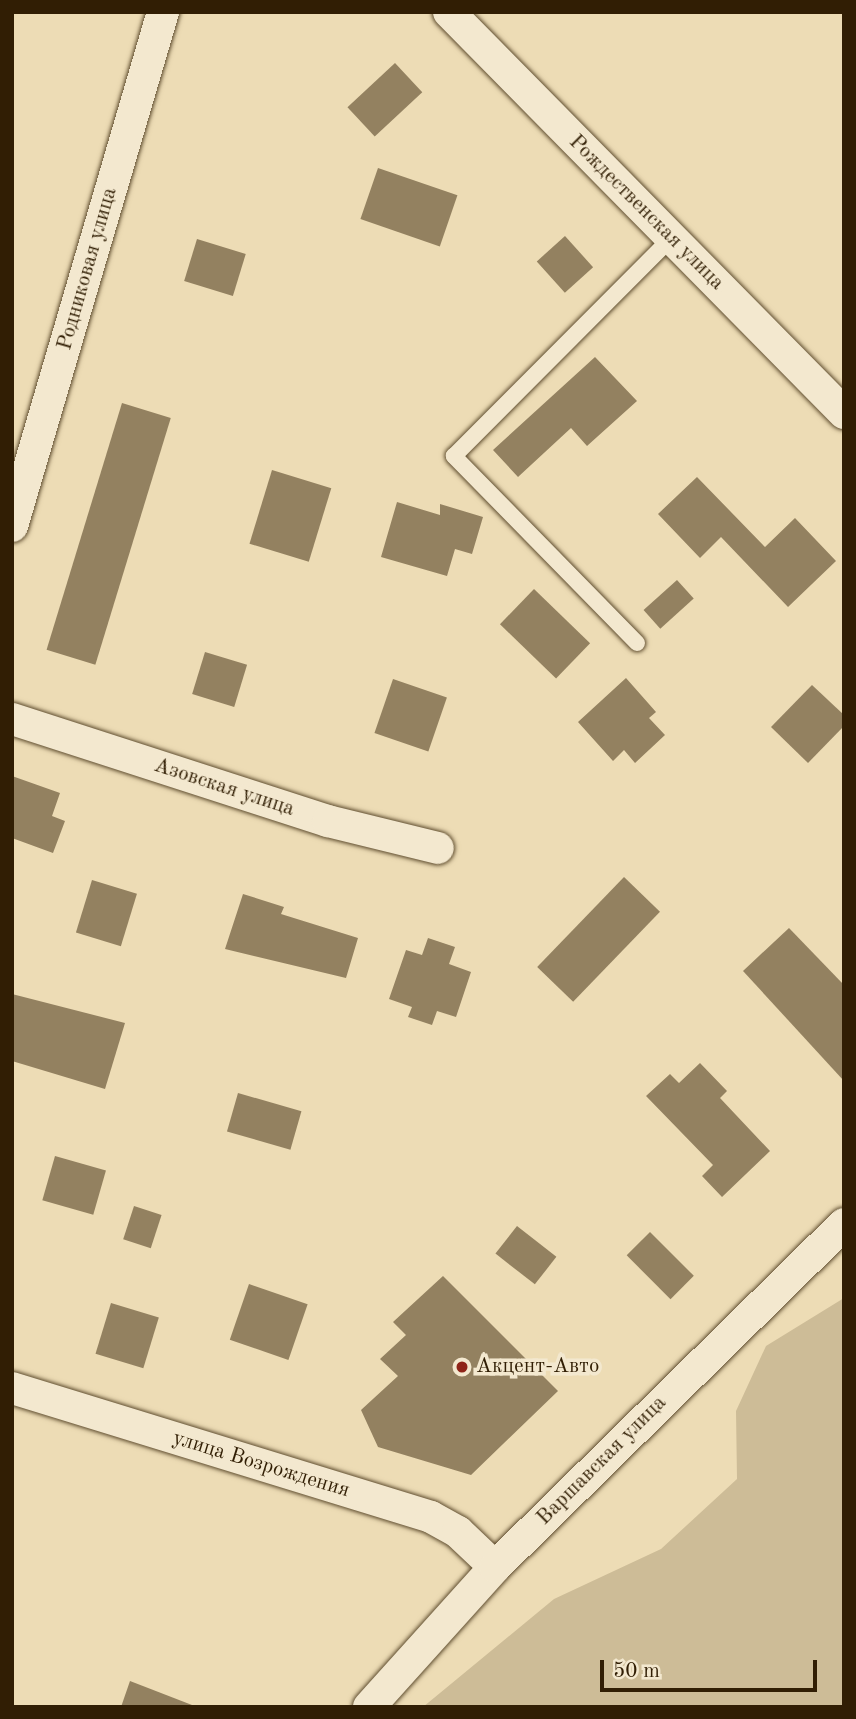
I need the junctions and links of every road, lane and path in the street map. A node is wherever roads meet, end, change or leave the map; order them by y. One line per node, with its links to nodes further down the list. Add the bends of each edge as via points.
1 (163, 12): 5 (street, Родниковая улица)
2 (449, 12): 3 (street, Рождественская улица)
3 (670, 239): 4 (street, Рождественская улица); 6 (lane, via 454,456)
4 (844, 413)
5 (12, 526)
6 (637, 643)
7 (12, 719): 8 (street, Азовская улица, via 328,821)
8 (438, 848)
9 (844, 1224): 11 (street, Варшавская улица)
10 (12, 1388): 11 (street, улица Возрождения, via 431,1517)
11 (495, 1567): 12 (street, Варшавская улица)
12 (369, 1707)

